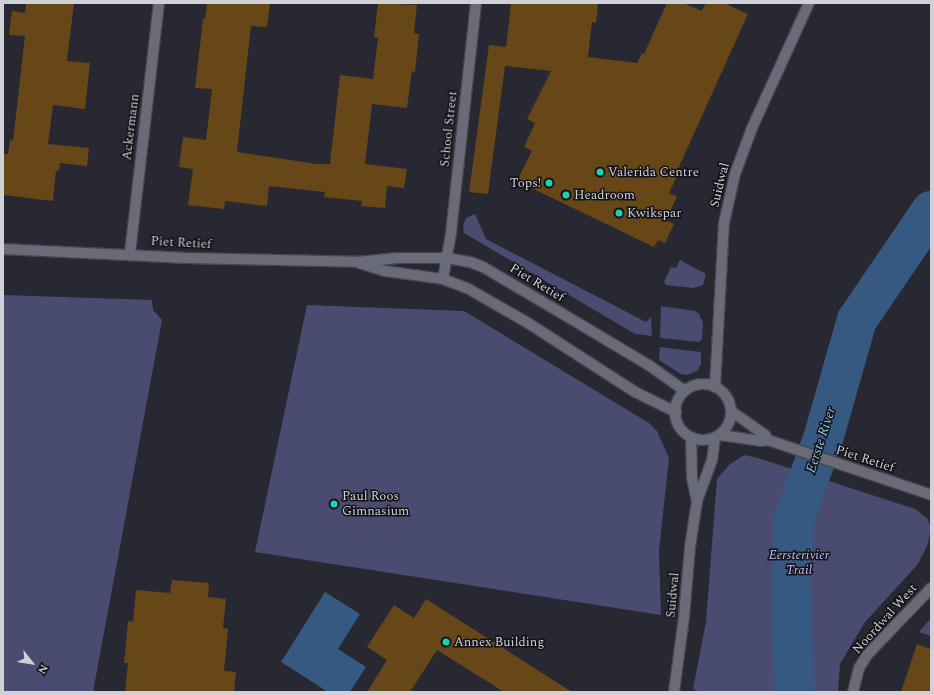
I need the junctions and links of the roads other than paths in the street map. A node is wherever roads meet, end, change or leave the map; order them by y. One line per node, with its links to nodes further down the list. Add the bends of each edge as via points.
1 (159, 3): 5 (street, Ackermann)
2 (476, 3): 6 (street, School Street)
3 (809, 3): 9 (street, Suidwal, via 752,128 735,174 724,223)
4 (3, 249): 5 (street, Piet Retief)
5 (130, 254): 7 (street, Piet Retief)
6 (448, 258): 7 (street, Piet Retief, via 398,258); 8 (street, School Street); 10 (street, Piet Retief, via 470,262 497,274 650,366)
7 (357, 262): 8 (street, Piet Retief, via 385,271)
8 (443, 279): 12 (street, Piet Retief, via 467,288 528,323 635,392)
9 (715, 387): 10 (street, via 700,385); 11 (street, via 729,401)
10 (685, 391): 12 (street, via 677,404)
11 (731, 411): 13 (street, via 726,428); 15 (street, Piet Retief, via 765,435)
12 (676, 412): 14 (street, via 680,427)
13 (717, 436): 14 (street, via 698,440); 15 (street, Piet Retief); 17 (street, Suidwal, via 712,460)
14 (691, 437): 17 (street, Suidwal, via 692,478)
15 (768, 440): 16 (street, Piet Retief)
16 (931, 494)
17 (697, 501): 19 (street, Suidwal)
18 (931, 588): 20 (street, Noordwal West, via 867,655 859,668)
19 (674, 692)
20 (853, 692)

